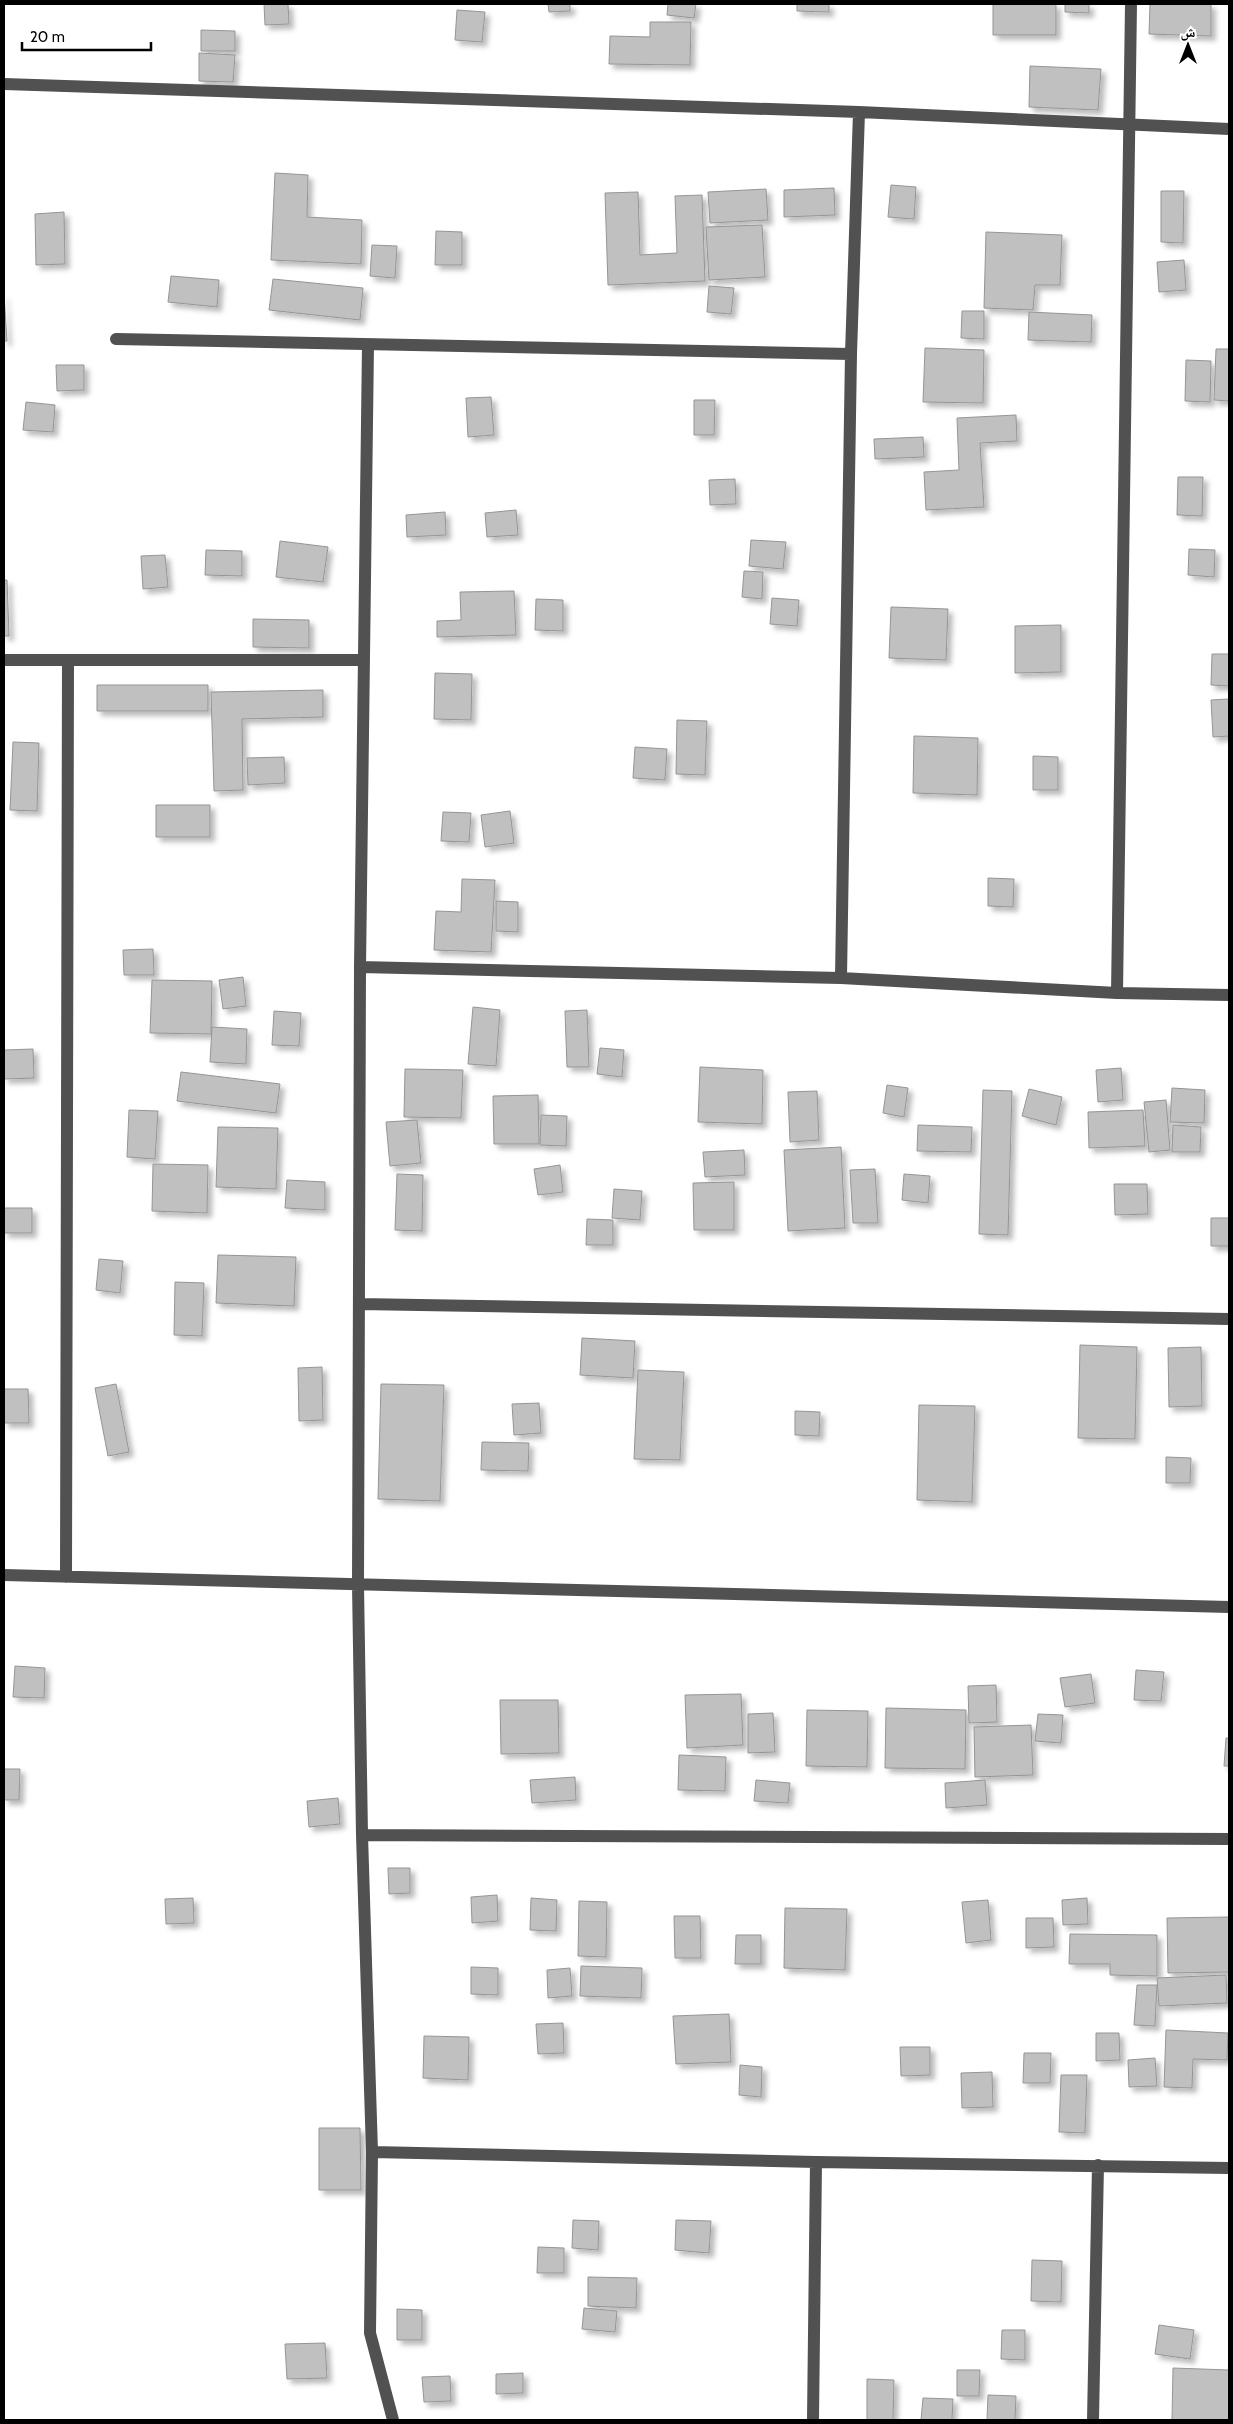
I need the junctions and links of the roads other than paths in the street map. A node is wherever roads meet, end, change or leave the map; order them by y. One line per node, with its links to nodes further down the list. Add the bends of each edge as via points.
1 (1131, 4): 4 (street)
2 (4, 84): 3 (street)
3 (859, 112): 4 (street); 8 (street)
4 (1130, 126): 5 (street); 14 (street)
5 (1229, 129)
6 (116, 339): 7 (street)
7 (368, 345): 8 (street); 11 (street)
8 (851, 354): 13 (street)
9 (4, 660): 10 (street)
10 (68, 660): 11 (street); 19 (street)
11 (363, 660): 12 (street)
12 (360, 968): 13 (street); 16 (street)
13 (841, 978): 14 (street)
14 (1117, 993): 15 (street)
15 (1229, 995)
16 (359, 1304): 17 (street); 20 (street)
17 (1229, 1319)
18 (4, 1575): 19 (street)
19 (66, 1577): 20 (street)
20 (358, 1585): 21 (street); 22 (street)
21 (1229, 1607)
22 (362, 1835): 23 (street); 24 (street)
23 (1229, 1839)
24 (372, 2152): 25 (street); 28 (street, via 370,2333)
25 (816, 2162): 26 (street); 29 (street)
26 (1098, 2165): 27 (street); 30 (street)
27 (1229, 2168)
28 (393, 2420)
29 (813, 2420)
30 (1094, 2420)

